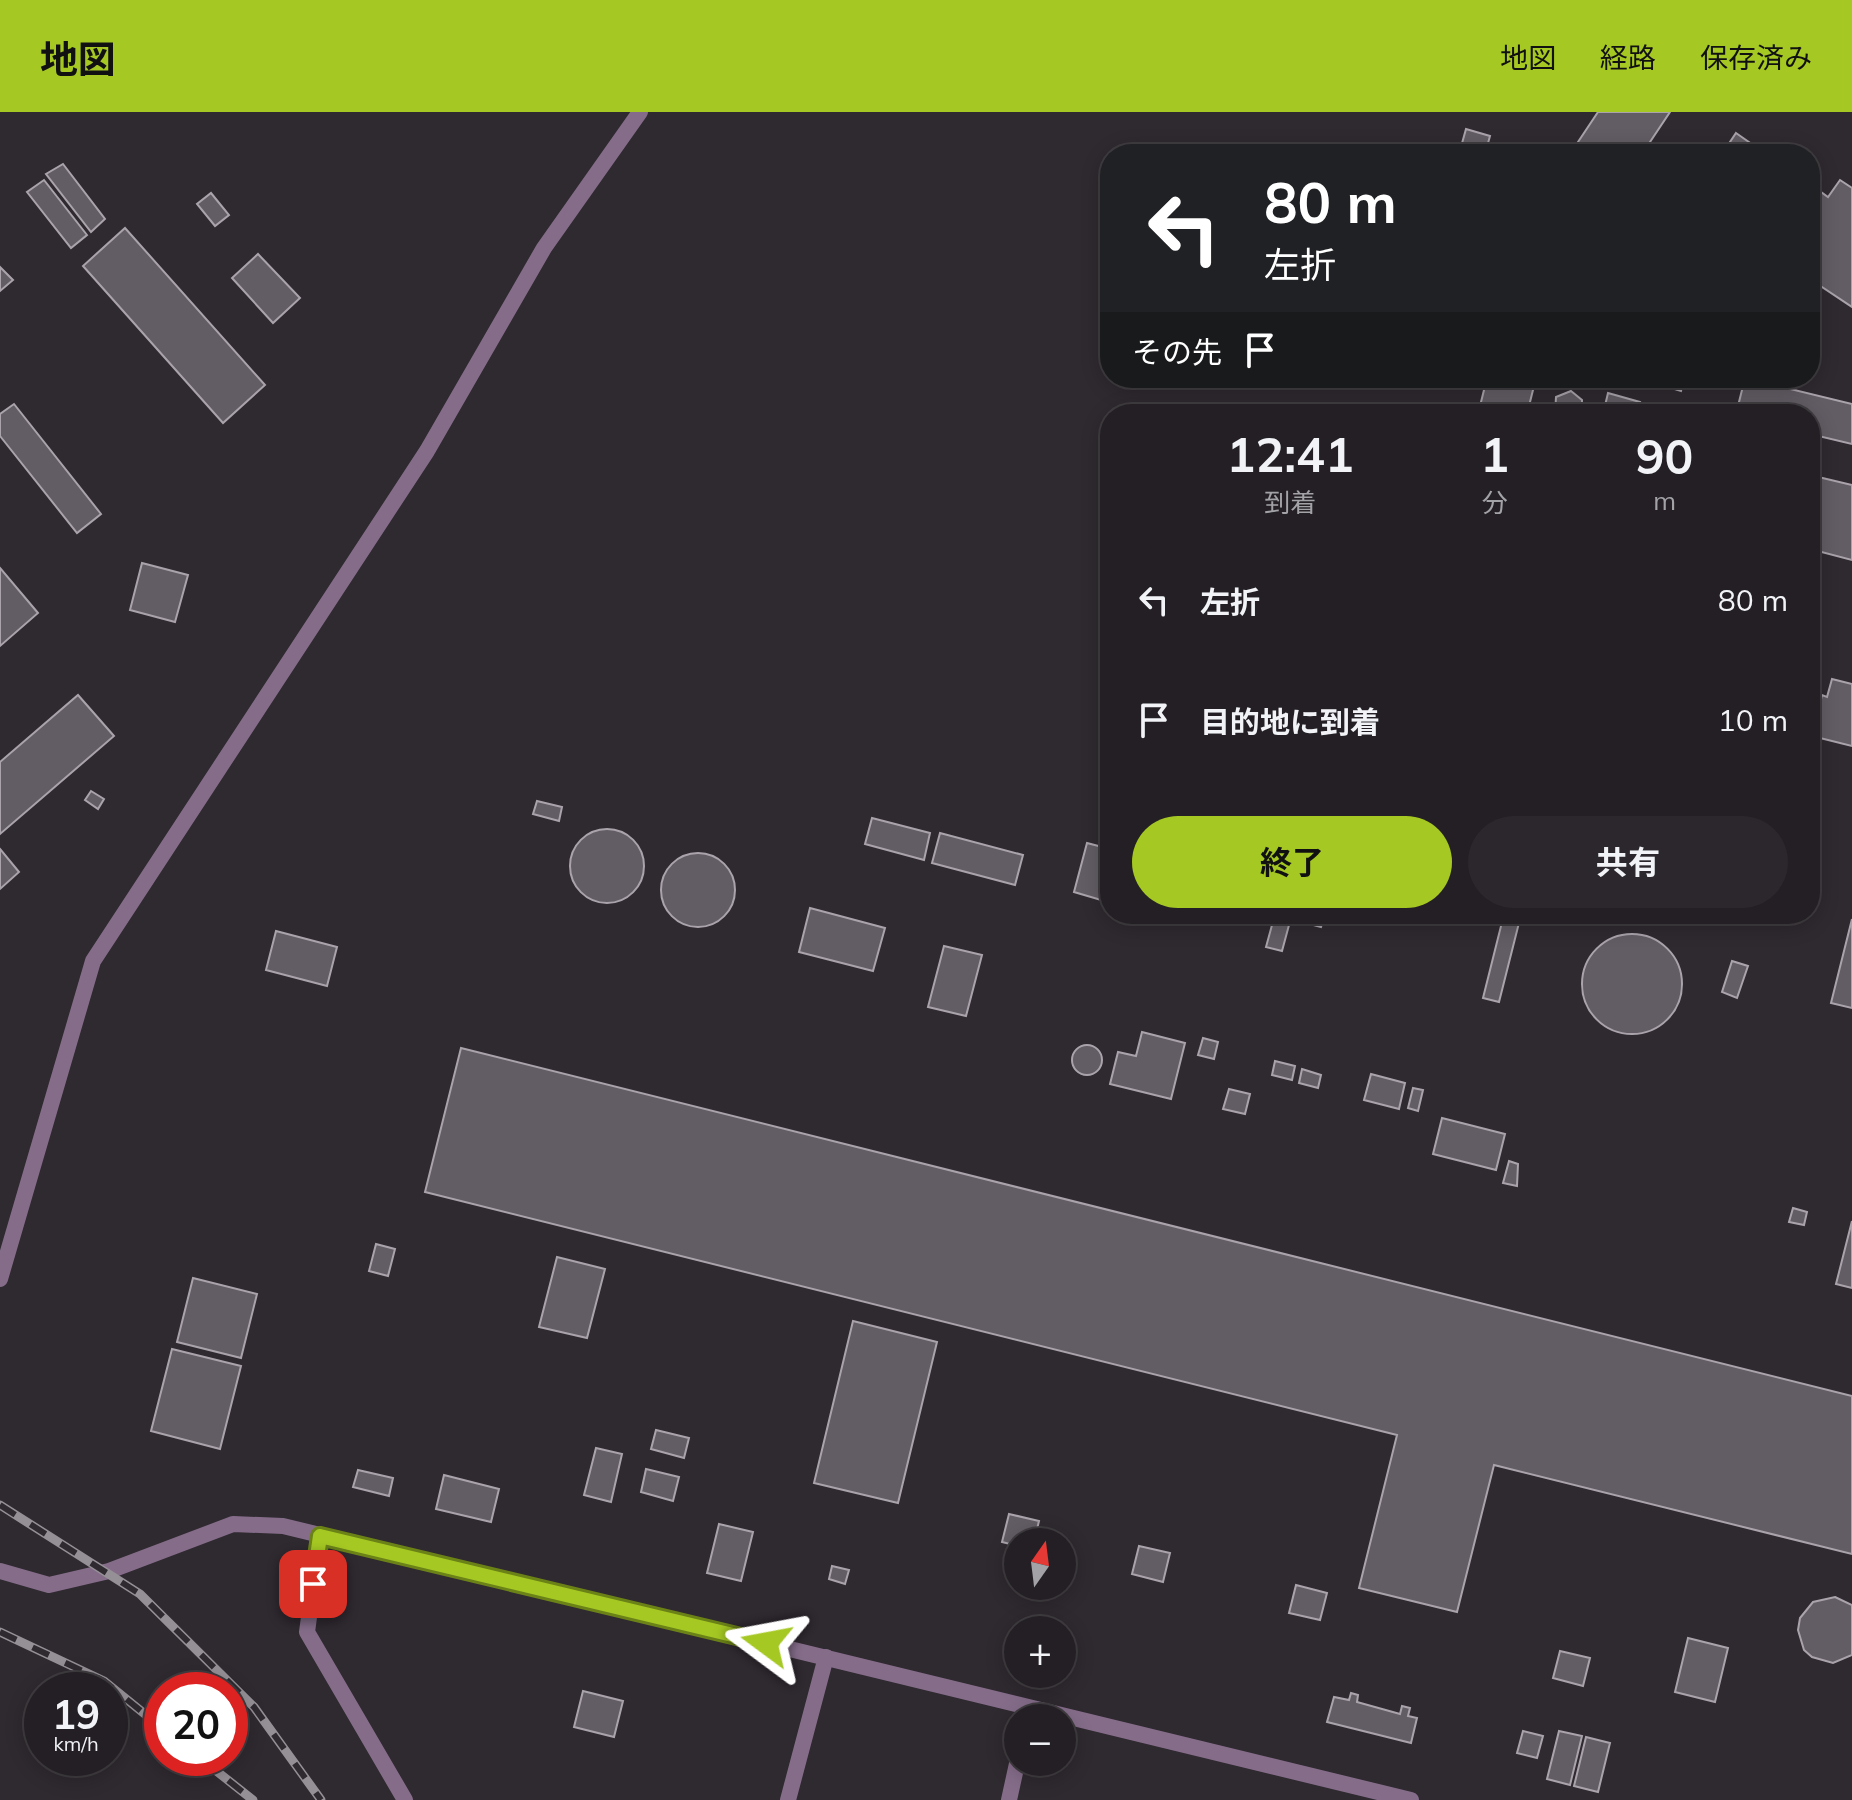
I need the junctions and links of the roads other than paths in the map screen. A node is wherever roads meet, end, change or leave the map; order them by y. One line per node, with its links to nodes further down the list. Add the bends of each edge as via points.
1 (640, 112): 2 (lane, via 544,248 427,451 93,961)
2 (0, 1279)
3 (320, 1536): 4 (lane, via 283,1526 233,1524 109,1571 49,1585); 5 (lane); 9 (lane, via 307,1632)
4 (0, 1571)
5 (826, 1657): 6 (lane); 10 (lane)
6 (1004, 1706)
7 (1076, 1724): 12 (lane)
8 (1014, 1776): 11 (lane)
9 (405, 1800)
10 (788, 1800)
11 (1009, 1800)
12 (1411, 1800)

